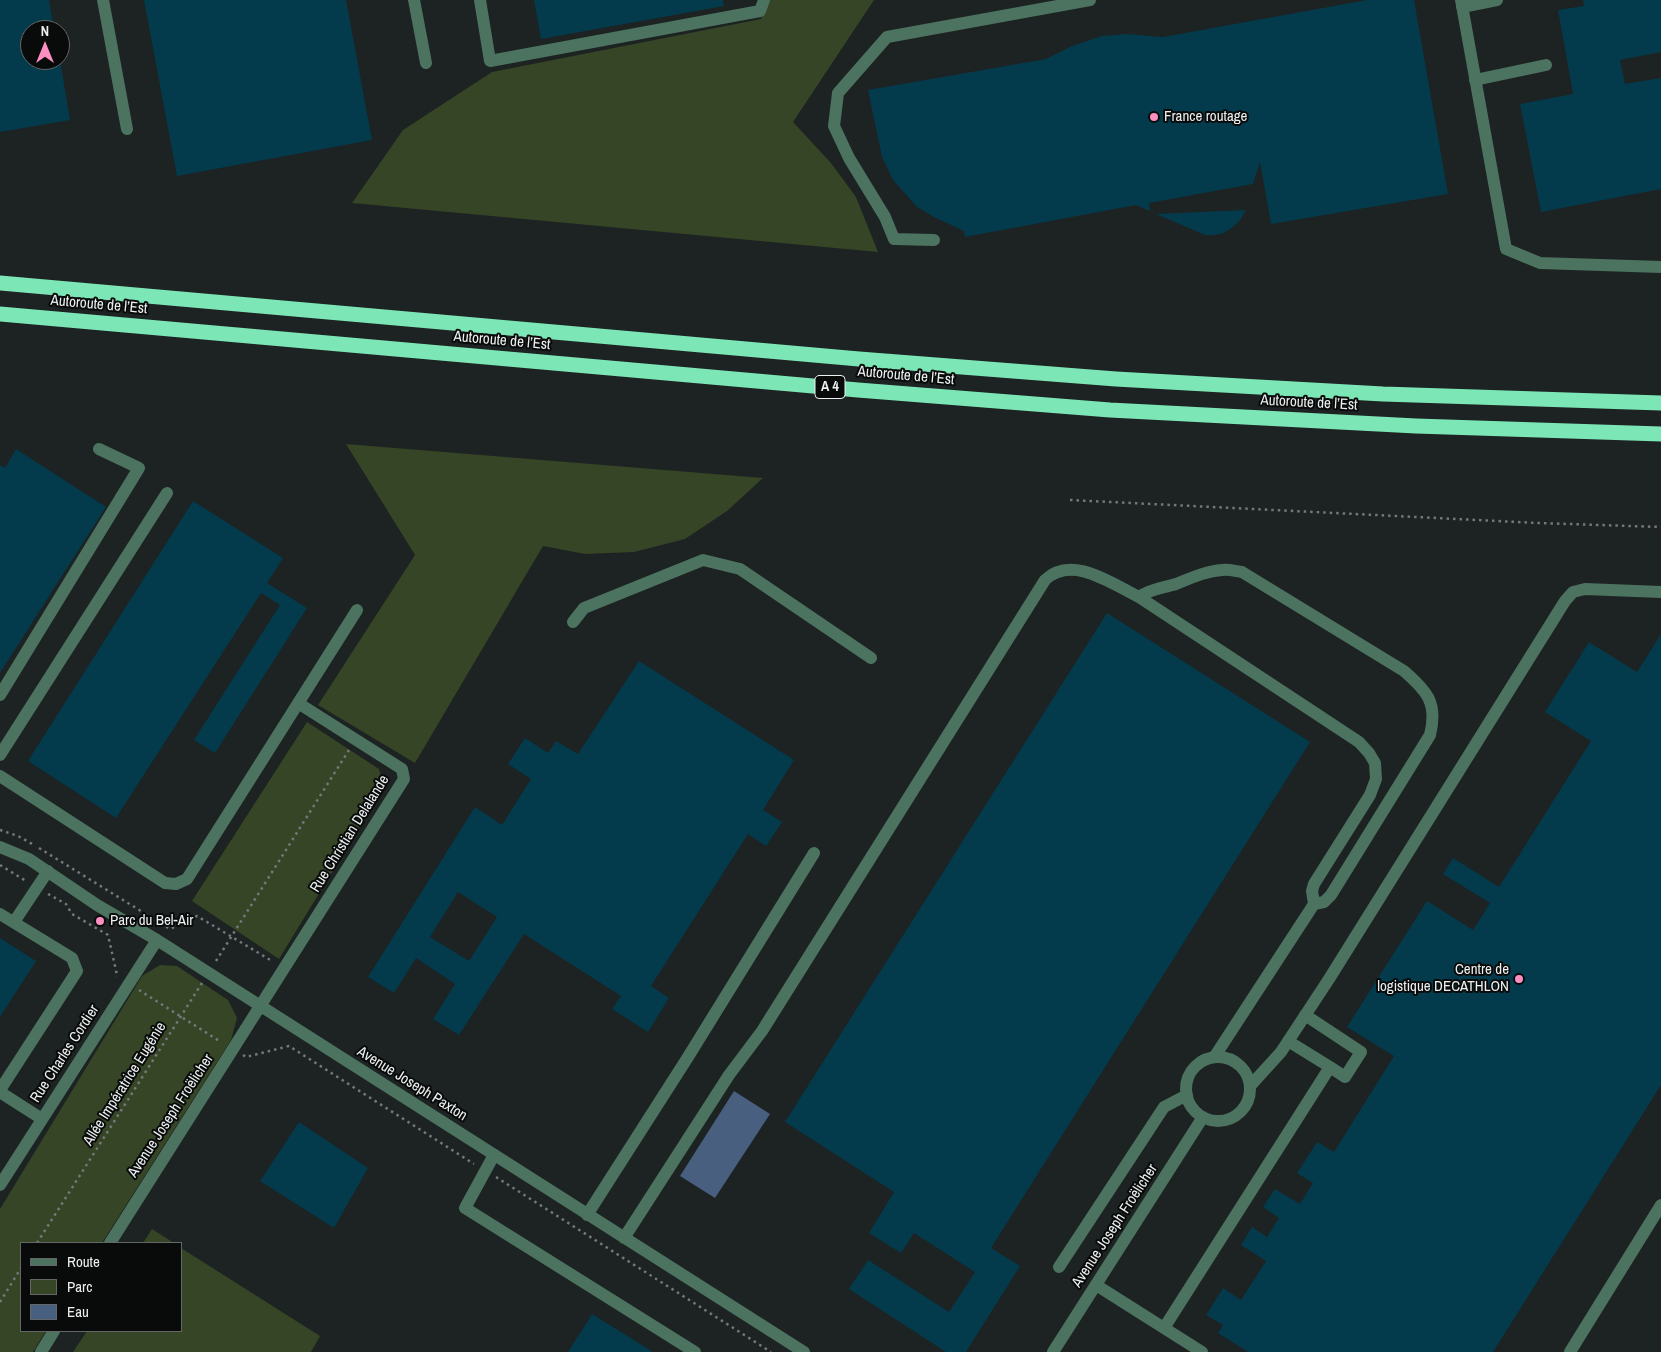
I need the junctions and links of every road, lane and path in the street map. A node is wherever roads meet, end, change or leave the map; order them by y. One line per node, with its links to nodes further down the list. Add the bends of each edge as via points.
1 (103, 0): 12 (street)
2 (414, 0): 9 (street)
3 (480, 0): 4 (street, via 490,61 760,11)
4 (764, 0)
5 (1090, 0): 8 (street)
6 (1497, 0): 7 (street)
7 (1462, 3): 11 (street)
8 (1037, 5): 13 (street, via 887,37 838,93 834,126 894,239)
9 (426, 63)
10 (1546, 65): 11 (street)
11 (1475, 80): 14 (street, via 1506,249 1540,263)
12 (127, 129)
13 (934, 240)
14 (1661, 267)
15 (0, 283): 17 (highway, Autoroute de l’Est / A 4, via 1116,379 1383,394)
16 (0, 314): 18 (highway, Autoroute de l’Est / A 4, via 1110,410 1416,426)
17 (1661, 403)
18 (1661, 434)
19 (99, 449): 28 (street, via 139,468)
20 (168, 493): 31 (street)
21 (1070, 500): 22 (path)
22 (1661, 527)
23 (1661, 592): 48 (street, via 1585,589 1573,592 1565,601)
24 (1139, 598): 39 (street, via 1344,731 1370,753 1375,763 1376,779 1370,795 1314,884); 39 (street, via 1156,588 1202,574 1223,570 1242,572 1404,671 1427,696 1433,709 1430,735 1331,895 1324,902); 64 (street, via 1084,570 1065,570 1044,580 762,1031 729,1075)
25 (357, 610): 29 (street)
26 (573, 622): 27 (street, via 584,608 703,560 740,568)
27 (871, 658)
28 (0, 695)
29 (298, 703): 30 (street, Rue Christian Delalande); 32 (street, via 186,879 176,884 165,883)
30 (356, 740): 42 (path, Allée Impératrice Eugénie); 44 (street, Rue Christian Delalande, via 402,769 404,779)
31 (0, 755)
32 (0, 776)
33 (0, 830): 42 (path, via 18,836 53,856 170,929 197,916)
34 (0, 847): 37 (street, Avenue Joseph Paxton)
35 (814, 853): 63 (street)
36 (0, 865): 38 (path)
37 (48, 871): 38 (street); 43 (street, Avenue Joseph Paxton)
38 (37, 887): 41 (street); 46 (path, via 66,904 72,914 108,935 117,975)
39 (1314, 904): 52 (street)
40 (0, 914): 41 (street)
41 (14, 922): 55 (street, via 72,958 77,970)
42 (230, 936): 44 (path); 45 (path, Allée Impératrice Eugénie)
43 (156, 940): 45 (street, Avenue Joseph Paxton); 46 (street, Rue Charles Cordier)
44 (285, 966): 47 (street, Rue Christian Delalande)
45 (208, 974): 47 (street, Avenue Joseph Paxton); 49 (path, Allée Impératrice Eugénie)
46 (129, 983): 49 (path); 58 (street, Rue Charles Cordier)
47 (260, 1007): 51 (street, Avenue Joseph Froëlicher); 59 (street, Avenue Joseph Paxton)
48 (1305, 1015): 50 (street); 53 (street, via 1361,1052 1345,1077)
49 (181, 1016): 51 (path); 65 (path, Allée Impératrice Eugénie)
50 (1288, 1041): 53 (street); 54 (street)
51 (233, 1050): 60 (path, via 246,1057 289,1046); 66 (street, Avenue Joseph Froëlicher)
52 (1215, 1056): 54 (street, via 1234,1060 1242,1066); 56 (street, via 1204,1059 1189,1074)
53 (1330, 1067): 71 (street)
54 (1251, 1084): 57 (street, via 1247,1104 1233,1118 1223,1121)
55 (0, 1091): 58 (street)
56 (1186, 1095): 57 (street); 67 (street, via 1164,1107)
57 (1203, 1117): 69 (street, Avenue Joseph Froëlicher)
58 (42, 1119): 61 (street, Rue Charles Cordier)
59 (494, 1155): 60 (street); 63 (street, Avenue Joseph Paxton)
60 (486, 1171): 74 (street, via 465,1208); 75 (path)
61 (0, 1185)
62 (1661, 1205): 79 (street)
63 (587, 1214): 64 (street, Avenue Joseph Paxton)
64 (624, 1238): 76 (street, Avenue Joseph Paxton)
65 (38, 1242)
66 (111, 1242)
67 (1059, 1267)
68 (20, 1270): 70 (path)
69 (1096, 1285): 71 (street); 77 (street, Avenue Joseph Froëlicher)
70 (0, 1302)
71 (1164, 1328): 78 (street)
72 (53, 1332): 73 (street)
73 (40, 1352)
74 (695, 1352)
75 (771, 1352)
76 (804, 1352)
77 (1053, 1352)
78 (1202, 1352)
79 (1570, 1352)

